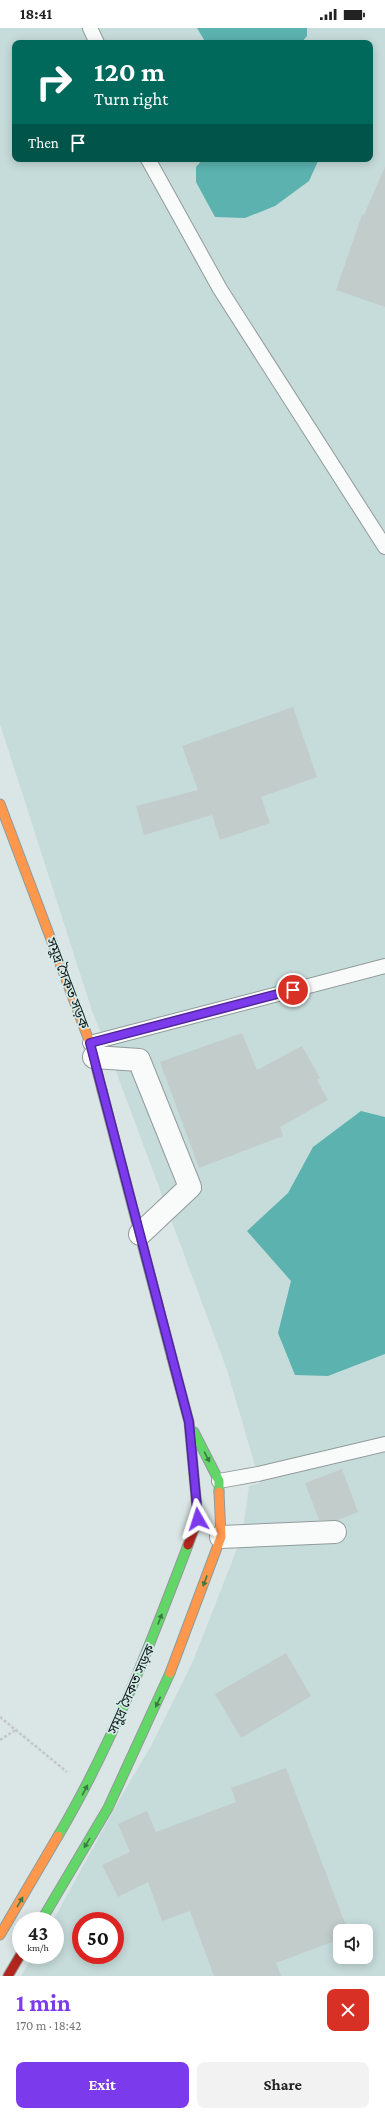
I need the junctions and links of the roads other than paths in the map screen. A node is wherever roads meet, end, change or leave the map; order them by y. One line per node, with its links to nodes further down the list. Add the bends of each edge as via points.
1 (90, 28): 2 (lane)
2 (95, 40)
3 (150, 162): 4 (lane, via 220,289)
4 (385, 547)
5 (0, 804): 7 (main road, সমুদ্র সৈকত সড়ক)
6 (385, 966): 7 (lane)
7 (92, 1050): 8 (main road, সমুদ্র সৈকত সড়ক); 8 (street, via 139,1060 190,1188)
8 (140, 1234): 9 (main road, সমুদ্র সৈকত সড়ক)
9 (189, 1422): 11 (main road, সমুদ্র সৈকত সড়ক, one-way to 11); 15 (main road, সমুদ্র সৈকত সড়ক, one-way to 9, via 86,1789 148,1651 198,1519)
10 (385, 1444): 11 (lane)
11 (220, 1481): 13 (main road, সমুদ্র সৈকত সড়ক)
12 (335, 1532): 13 (street)
13 (221, 1537): 14 (main road, সমুদ্র সৈকত সড়ক, one-way to 14, via 176,1661 108,1808)
14 (46, 1912)
15 (0, 1935)
16 (15, 1964): 17 (main road)
17 (8, 1976)

